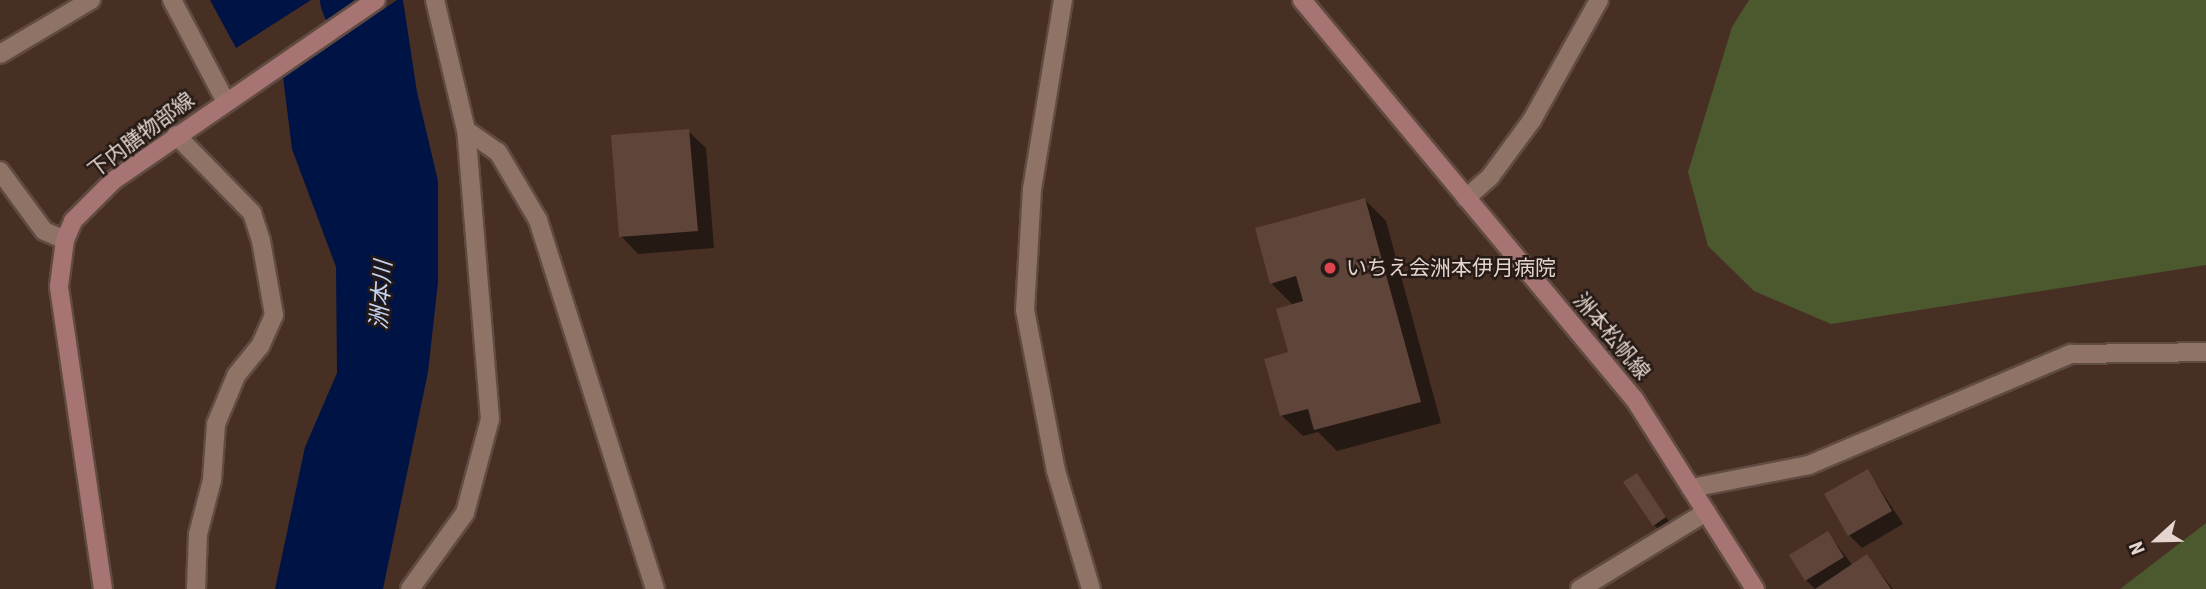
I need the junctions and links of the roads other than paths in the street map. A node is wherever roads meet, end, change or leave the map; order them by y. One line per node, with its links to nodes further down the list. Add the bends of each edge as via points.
1 (91, 0): 8 (street)
2 (172, 0): 9 (street)
3 (376, 0): 9 (main road, 下内膳物部線)
4 (435, 0): 10 (street)
5 (1063, 0): 22 (street, via 1032,189 1025,310 1056,471)
6 (1302, 0): 13 (main road, 洲本松帆線)
7 (1599, 0): 13 (street, via 1532,120 1490,177)
8 (0, 54)
9 (225, 100): 11 (main road, 下内膳物部線)
10 (466, 130): 20 (street, via 490,419 466,513); 21 (street, via 498,152 538,220)
11 (176, 135): 14 (main road, 下内膳物部線, via 88,204); 19 (street, via 252,213 274,315 260,346 236,376 216,424 212,480 198,534)
12 (0, 172): 14 (street, via 44,231)
13 (1466, 198): 16 (main road, 洲本松帆線, via 1636,400)
14 (65, 240): 18 (main road, 下内膳物部線, via 59,286)
15 (2206, 352): 16 (street, via 2071,354 1809,465)
16 (1691, 488): 17 (main road, 洲本松帆線)
17 (1706, 512): 23 (street); 24 (main road, 洲本松帆線)
18 (103, 589)
19 (196, 589)
20 (410, 589)
21 (655, 589)
22 (1091, 589)
23 (1580, 589)
24 (1755, 589)

